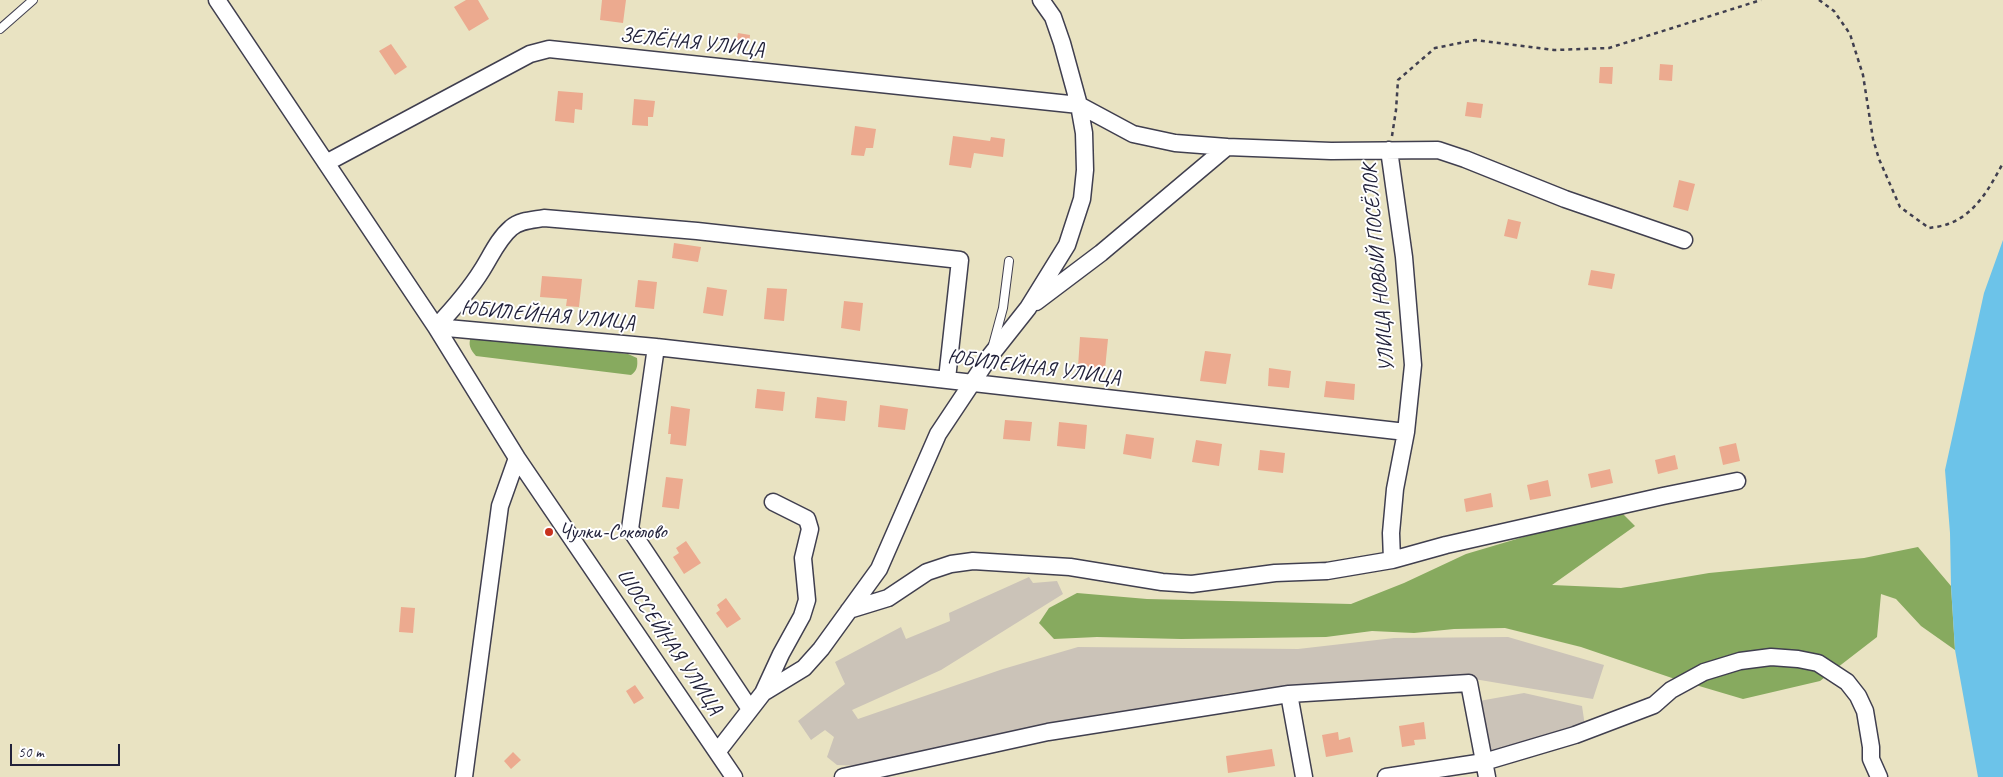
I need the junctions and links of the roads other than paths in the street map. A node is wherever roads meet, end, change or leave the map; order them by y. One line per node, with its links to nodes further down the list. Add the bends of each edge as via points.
1 (33, 0): 4 (lane)
2 (217, 0): 8 (street, ШОССЕЙНАЯ УЛИЦА)
3 (1041, 0): 5 (street, via 1053,17)
4 (0, 29)
5 (1079, 104): 6 (street, via 1133,134 1175,143); 8 (street, ЗЕЛЁНАЯ УЛИЦА, via 548,49 530,54); 11 (street, via 1084,133 1082,199 1067,245)
6 (1227, 147): 7 (street); 11 (street, via 1101,253)
7 (1389, 150): 9 (street, via 1438,150 1565,200); 17 (street, УЛИЦА НОВЫЙ ПОСЁЛОК, via 1404,257 1412,365)
8 (326, 163): 12 (street, ШОССЕЙНАЯ УЛИЦА)
9 (1684, 240)
10 (1009, 262): 14 (lane, via 1003,308)
11 (1028, 308): 14 (street)
12 (436, 327): 13 (street, ЮБИЛЕЙНАЯ УЛИЦА); 15 (street, via 457,305 498,243 512,227 526,220 544,218 716,234 960,260); 18 (street, ШОССЕЙНАЯ УЛИЦА)
13 (656, 347): 15 (street, ЮБИЛЕЙНАЯ УЛИЦА); 25 (street, ЮБИЛЕЙНАЯ УЛИЦА, via 630,529)
14 (990, 356): 16 (street)
15 (947, 379): 16 (street, ЮБИЛЕЙНАЯ УЛИЦА)
16 (972, 382): 17 (street, ЮБИЛЕЙНАЯ УЛИЦА); 22 (street, via 938,434 879,569)
17 (1406, 432): 21 (street, УЛИЦА НОВЫЙ ПОСЁЛОК, via 1395,489)
18 (517, 458): 26 (street, ШОССЕЙНАЯ УЛИЦА); 28 (street, via 500,506)
19 (1737, 481): 21 (street, via 1446,544)
20 (773, 502): 23 (street, via 807,519 810,529 803,558 808,600)
21 (1392, 560): 22 (street, via 1327,571 1275,573 1192,584 1070,567 973,561 927,572 888,598)
22 (848, 610): 23 (street, via 822,650 804,668)
23 (763, 693): 25 (street)
24 (1288, 694): 27 (street, via 1469,683); 30 (street, via 1048,732); 31 (street)
25 (750, 708): 26 (street)
26 (718, 752): 29 (street, ШОССЕЙНАЯ УЛИЦА)
27 (1486, 769): 32 (street); 33 (street, via 1654,705 1671,690 1704,672 1740,661 1771,657 1818,663 1847,682 1865,711 1871,759)
28 (464, 777)
29 (734, 777)
30 (843, 777)
31 (1304, 777)
32 (1387, 777)
33 (1879, 777)

